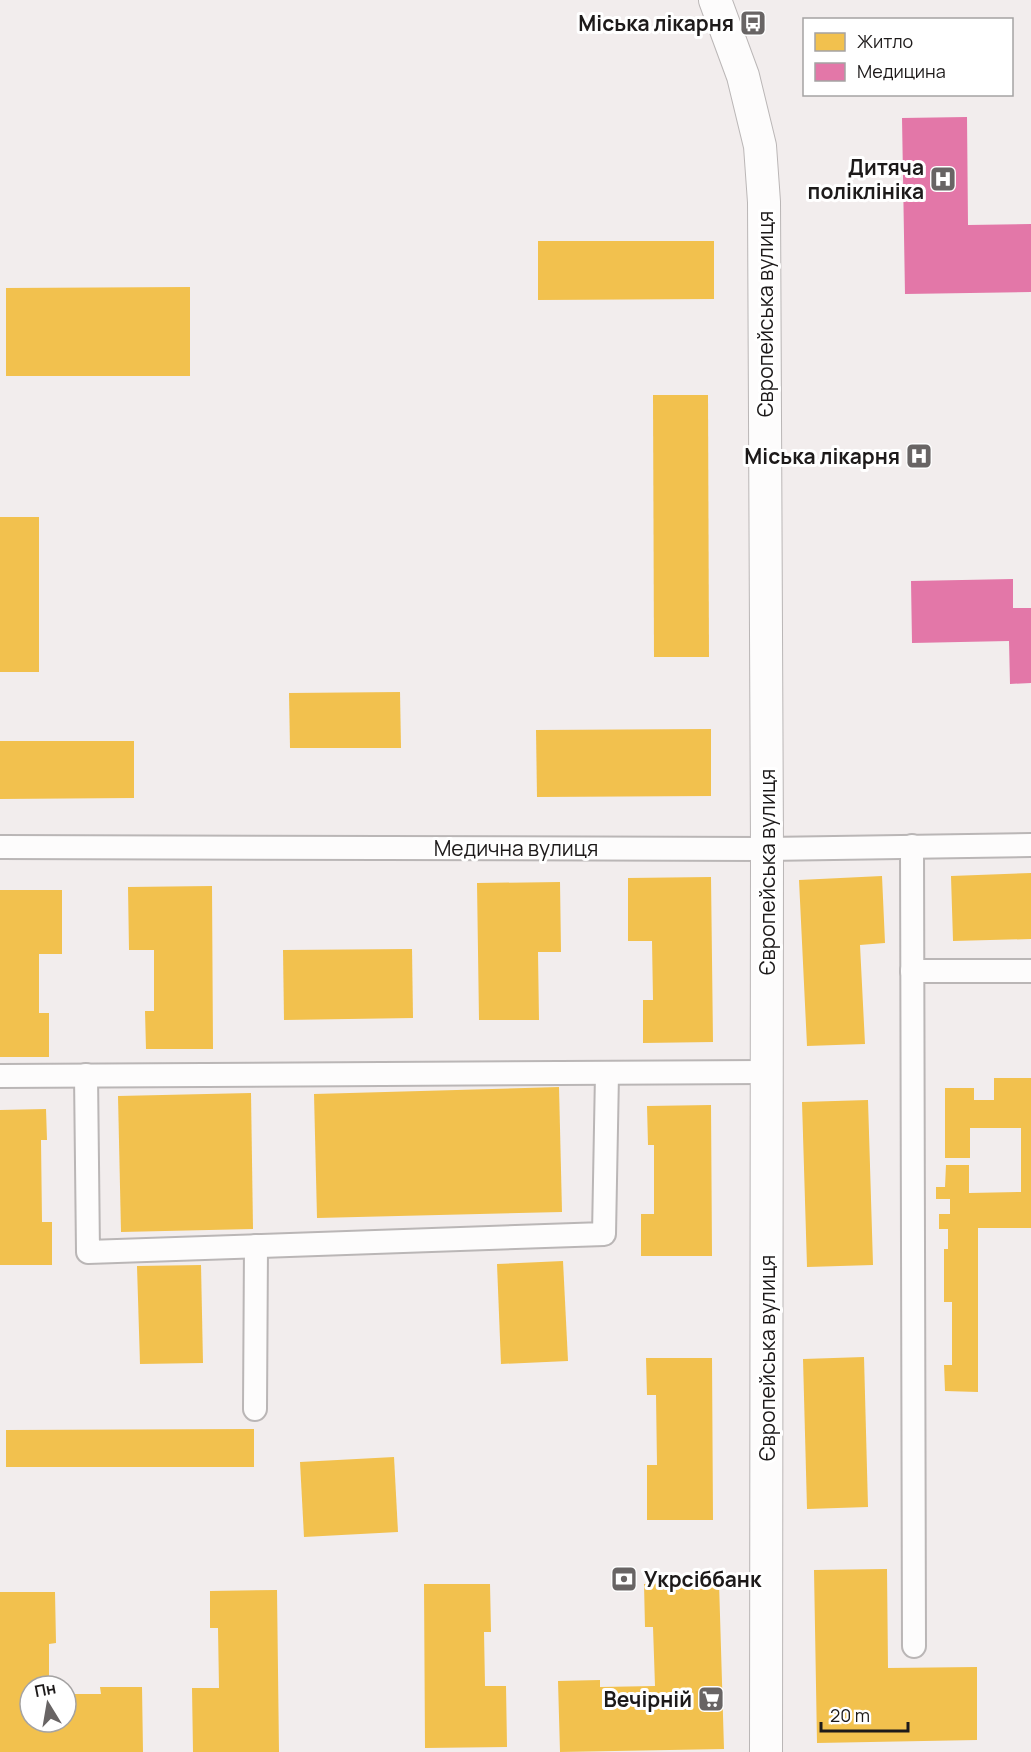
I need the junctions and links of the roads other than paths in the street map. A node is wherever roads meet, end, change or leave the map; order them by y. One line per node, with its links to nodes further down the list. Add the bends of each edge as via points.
1 (715, 0): 5 (street, Європейська вулиця, via 743,76 760,146 764,202)
2 (1031, 844): 3 (street, Медична вулиця)
3 (912, 846): 5 (street, Медична вулиця); 6 (street)
4 (0, 847): 5 (street, Медична вулиця)
5 (767, 849): 8 (street, Європейська вулиця)
6 (912, 971): 7 (street); 14 (street)
7 (1031, 971)
8 (767, 1072): 9 (street); 15 (street, Європейська вулиця)
9 (607, 1074): 10 (street); 12 (street, via 604,1234)
10 (86, 1075): 11 (street); 12 (street, via 88,1252)
11 (0, 1076)
12 (256, 1246): 13 (street)
13 (255, 1409)
14 (914, 1646)
15 (766, 1752)

